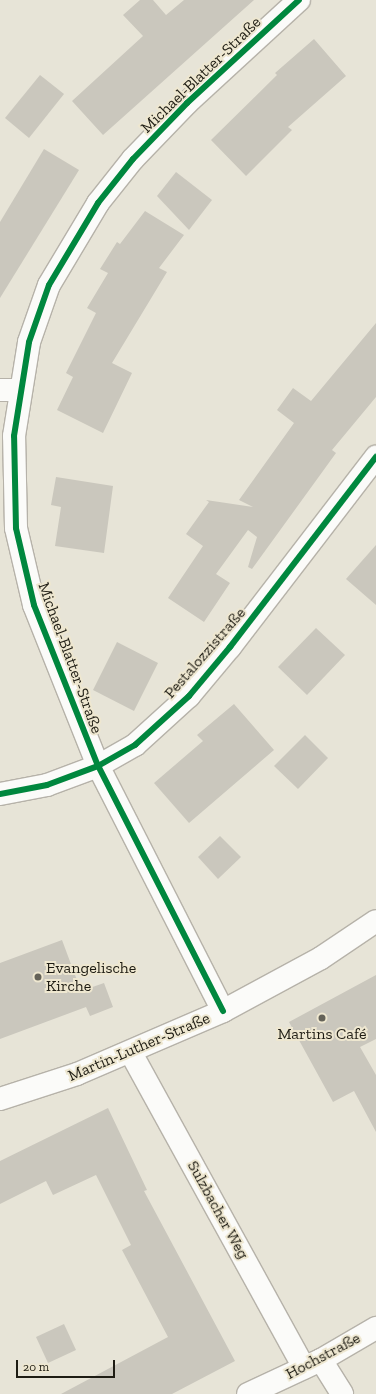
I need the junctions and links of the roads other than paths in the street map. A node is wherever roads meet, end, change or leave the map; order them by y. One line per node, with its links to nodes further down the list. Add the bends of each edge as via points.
1 (299, 0): 2 (street, Michael-Blatter-Straße, via 187,102 133,159 98,203 49,285)
2 (10, 390): 4 (street, Michael-Blatter-Straße, via 16,528 34,605)
3 (376, 457): 4 (street, Pestalozzistraße, via 189,696 135,745)
4 (98, 766): 5 (street, Pestalozzistraße, via 48,785); 7 (street, Michael-Blatter-Straße)
5 (0, 794)
6 (376, 921): 7 (street, Martin-Luther-Straße, via 321,958)
7 (223, 1011): 8 (street, Martin-Luther-Straße)
8 (131, 1053): 9 (street, Martin-Luther-Straße); 11 (street, Sulzbacher Weg)
9 (0, 1099)
10 (376, 1328): 11 (street, Hochstraße)
11 (313, 1364): 12 (street, Hochstraße); 13 (street, Sulzbacher Weg)
12 (248, 1394)
13 (342, 1394)

